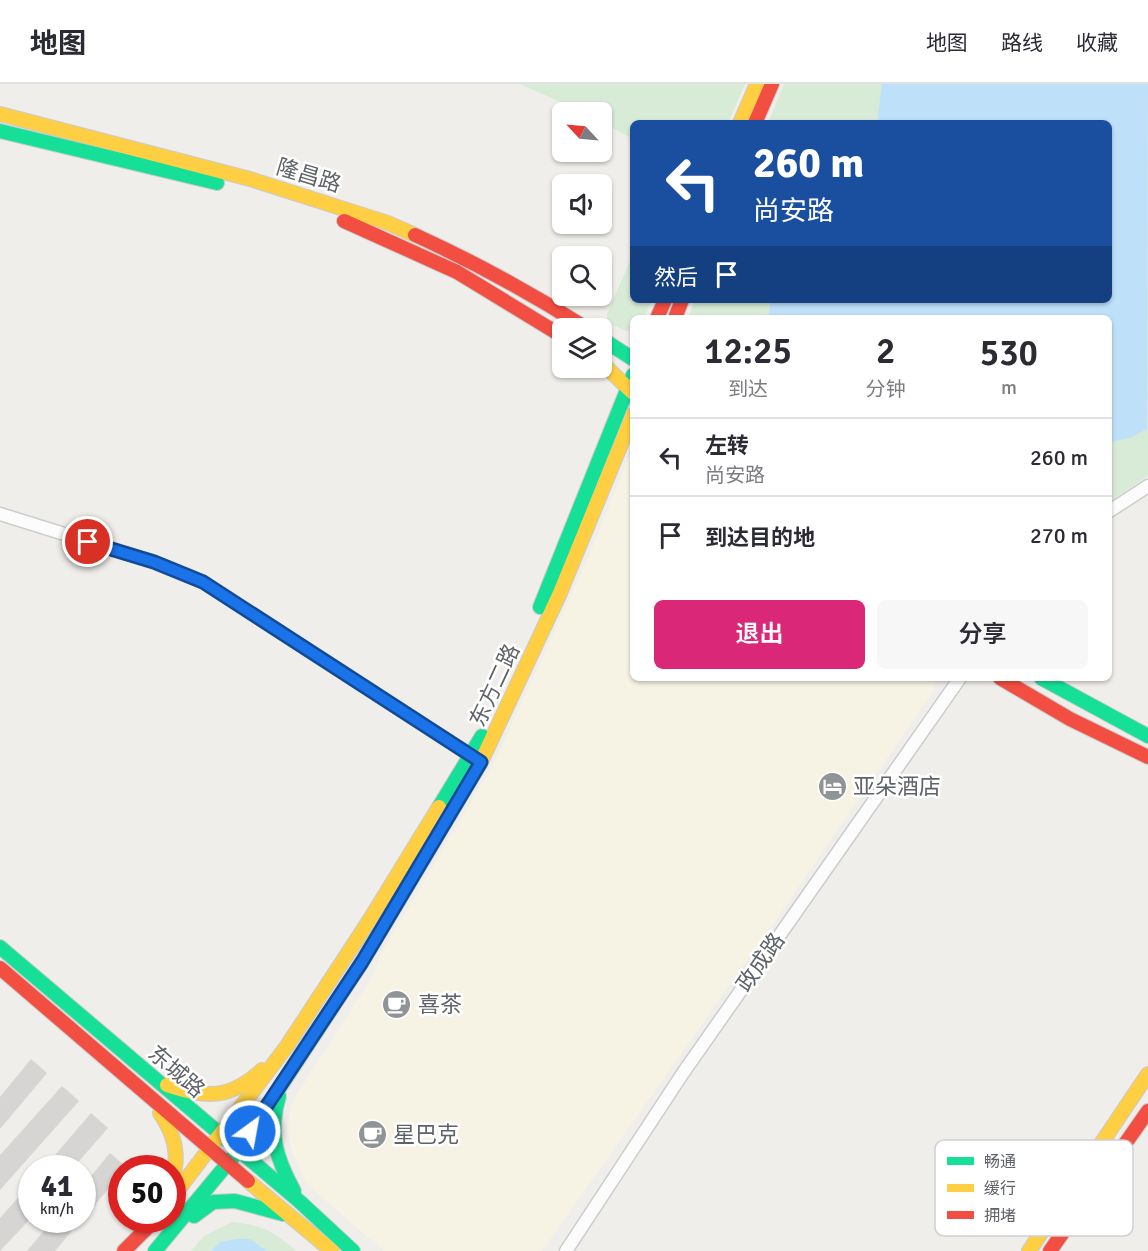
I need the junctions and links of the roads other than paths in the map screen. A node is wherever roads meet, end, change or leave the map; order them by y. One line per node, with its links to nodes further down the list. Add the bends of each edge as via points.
1 (757, 84): 4 (main road)
2 (772, 84): 5 (main road)
3 (0, 114): 7 (main road, 隆昌路, via 250,179 388,223 453,252)
4 (741, 120)
5 (756, 120)
6 (0, 131): 8 (main road, 隆昌路, via 247,190 336,217 392,238 446,265)
7 (570, 318)
8 (552, 329)
9 (612, 345): 10 (main road)
10 (630, 357)
11 (612, 371): 12 (main road)
12 (630, 384)
13 (630, 387): 23 (main road, 东方二路)
14 (630, 422): 23 (main road, 东方二路, via 560,593)
15 (1148, 486): 16 (street)
16 (1112, 509)
17 (0, 514): 23 (street, via 154,562 203,582)
18 (958, 681): 52 (street, 政成路, via 683,1073)
19 (1005, 681): 22 (main road, via 1070,719)
20 (1047, 681): 21 (main road)
21 (1148, 736)
22 (1148, 757)
23 (475, 758): 26 (main road, 东方二路); 27 (main road, 东方二路, via 362,962)
24 (0, 947): 29 (main road, 东城路)
25 (0, 968): 30 (main road, 东城路)
26 (287, 1046): 29 (main road, via 250,1082 227,1092 200,1096); 32 (main road, 东方二路)
27 (287, 1073): 36 (main road, 东方二路); 40 (main road, via 274,1110 271,1140)
28 (1148, 1074): 33 (main road)
29 (155, 1081): 32 (main road, 东城路)
30 (149, 1097): 35 (main road, 东城路); 37 (main road, via 171,1127)
31 (1148, 1111): 34 (main road)
32 (221, 1136): 35 (main road, 东方二路); 36 (main road, 东城路)
33 (1104, 1140)
34 (1128, 1140)
35 (210, 1150): 38 (main road, 东城路); 39 (main road, 东方二路)
36 (238, 1151): 38 (main road, 东方二路); 40 (main road, 东城路)
37 (176, 1155)
38 (227, 1164): 41 (main road, 东方二路); 42 (main road, 东城路)
39 (186, 1180)
40 (299, 1201): 51 (main road, 东城路)
41 (186, 1217)
42 (294, 1217): 43 (main road, via 235,1201 213,1202); 50 (main road, 东城路)
43 (186, 1222)
44 (142, 1233): 48 (main road)
45 (173, 1233): 49 (main road, 东方二路)
46 (1039, 1236): 53 (main road)
47 (1061, 1236): 54 (main road)
48 (124, 1251)
49 (155, 1251)
50 (332, 1251)
51 (353, 1251)
52 (566, 1251)
53 (1029, 1251)
54 (1051, 1251)

